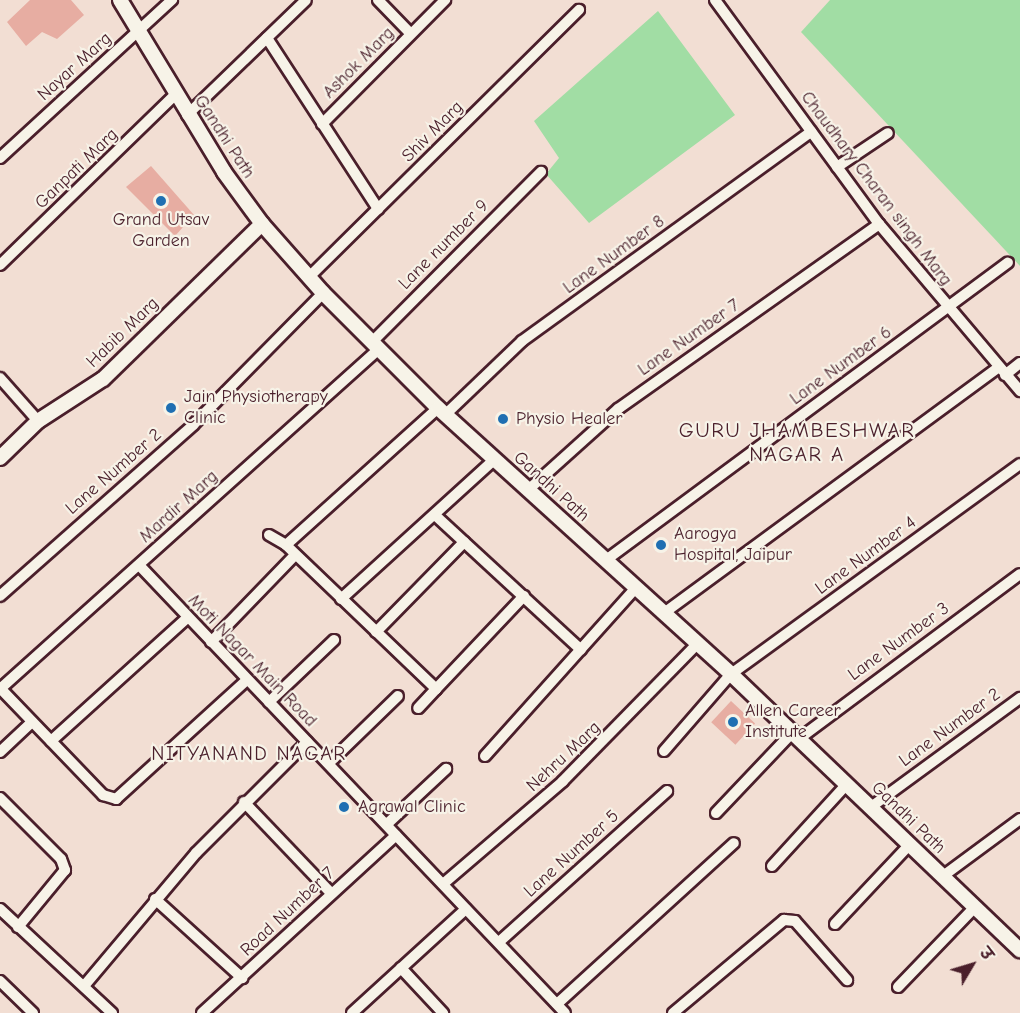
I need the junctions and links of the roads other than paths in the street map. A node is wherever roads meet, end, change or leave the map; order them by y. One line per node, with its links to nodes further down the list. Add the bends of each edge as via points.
1 (120, 0): 8 (street, Gandhi Path)
2 (172, 0): 8 (street, Nayar Marg)
3 (306, 0): 10 (street)
4 (378, 0): 9 (street)
5 (445, 0): 9 (street, Ashok Marg)
6 (715, 0): 14 (street, Chaudhary Charan singh Marg)
7 (579, 10): 19 (street, Shiv Marg)
8 (138, 32): 11 (street, Gandhi Path); 16 (street, Nayar Marg)
9 (411, 34): 13 (street, Ashok Marg)
10 (267, 38): 12 (street); 13 (street)
11 (175, 95): 12 (street, Gandhi Path); 23 (street, Ganpati Marg)
12 (187, 115): 20 (street, Gandhi Path)
13 (322, 124): 19 (street)
14 (811, 132): 17 (street, Chaudhary Charan singh Marg); 32 (street, Lane Number 8, via 522,341)
15 (888, 133): 17 (street)
16 (0, 158)
17 (837, 167): 21 (street, Chaudhary Charan singh Marg)
18 (541, 172): 27 (street, Lane number 9)
19 (378, 209): 24 (street, Shiv Marg)
20 (262, 224): 24 (street, Gandhi Path); 33 (street, Habib Marg, via 103,379)
21 (879, 224): 26 (street, Chaudhary Charan singh Marg); 37 (street, Lane Number 7, via 618,409)
22 (1008, 263): 26 (street, Lane Number 6)
23 (0, 265)
24 (309, 277): 25 (street, Gandhi Path)
25 (323, 293): 27 (street, Gandhi Path); 47 (street, Lane Number 2, via 193,425)
26 (947, 309): 29 (street, Chaudhary Charan singh Marg); 43 (street, Lane Number 6)
27 (375, 346): 32 (street, Gandhi Path); 44 (street, Mardir Marg)
28 (1020, 363): 29 (street)
29 (1001, 371): 31 (street, Chaudhary Charan singh Marg); 50 (street)
30 (0, 378): 33 (street)
31 (1020, 391)
32 (442, 411): 35 (street, Gandhi Path); 41 (street, Lane Number 8)
33 (38, 421): 34 (street, Habib Marg)
34 (0, 458)
35 (494, 460): 37 (street, Gandhi Path); 38 (street)
36 (1020, 464): 57 (street, Lane Number 4)
37 (528, 490): 43 (street, Gandhi Path)
38 (436, 516): 40 (street); 49 (street)
39 (269, 535): 41 (street)
40 (464, 542): 48 (street); 52 (street)
41 (286, 545): 42 (street)
42 (295, 555): 49 (street); 54 (street)
43 (606, 560): 46 (street, Gandhi Path)
44 (139, 565): 51 (street, Moti Nagar Main Road); 59 (street, Mardir Marg)
45 (1020, 574): 66 (street, Lane Number 3)
46 (636, 588): 50 (street, Gandhi Path); 56 (street)
47 (0, 596)
48 (524, 596): 56 (street); 60 (street)
49 (340, 599): 52 (street)
50 (664, 613): 55 (street, Gandhi Path)
51 (187, 618): 54 (street, Moti Nagar Main Road); 67 (street)
52 (376, 632): 60 (street)
53 (334, 640): 63 (street)
54 (211, 642): 58 (street, Moti Nagar Main Road)
55 (698, 644): 57 (street, Gandhi Path); 87 (street, Nehru Marg, via 563,781)
56 (580, 650): 71 (street)
57 (731, 674): 66 (street, Gandhi Path); 69 (street, Lane Number 4)
58 (247, 680): 63 (street, Moti Nagar Main Road); 67 (street, via 116,799 103,795)
59 (0, 688): 65 (street)
60 (436, 689): 64 (street)
61 (398, 696): 72 (street)
62 (1020, 698): 78 (street, Lane Number 2)
63 (269, 702): 68 (street, Moti Nagar Main Road)
64 (417, 708)
65 (32, 722): 67 (street); 70 (street)
66 (796, 735): 74 (street, Gandhi Path); 79 (street, Lane Number 3)
67 (51, 741)
68 (307, 742): 72 (street, Moti Nagar Main Road); 77 (street)
69 (664, 751)
70 (0, 752)
71 (485, 756)
72 (329, 763): 81 (street, Moti Nagar Main Road)
73 (446, 769): 81 (street)
74 (848, 784): 78 (street, Gandhi Path); 85 (street)
75 (667, 791): 95 (street, Lane Number 5)
76 (0, 798): 94 (street, via 61,859 65,870)
77 (244, 802): 88 (street); 89 (street)
78 (871, 807): 84 (street, Gandhi Path)
79 (716, 813)
80 (1020, 819): 86 (street)
81 (387, 824): 82 (street, Moti Nagar Main Road)
82 (396, 835): 87 (street, Moti Nagar Main Road); 88 (street, Road Number 7)
83 (734, 843): 103 (street)
84 (910, 844): 86 (street, Gandhi Path); 93 (street)
85 (772, 867)
86 (943, 876): 90 (street, Gandhi Path)
87 (444, 884): 92 (street, Moti Nagar Main Road)
88 (331, 893): 98 (street, Road Number 7)
89 (155, 899): 98 (street); 101 (street)
90 (975, 907): 96 (street, Gandhi Path); 102 (street)
91 (0, 909): 94 (street)
92 (466, 909): 95 (street, Moti Nagar Main Road); 97 (street)
93 (835, 924)
94 (18, 927): 101 (street)
95 (499, 942): 103 (street, Moti Nagar Main Road)
96 (1020, 950)
97 (401, 968): 108 (street); 109 (street)
98 (242, 978): 107 (street, Road Number 7)
99 (847, 980): 104 (street, via 795,921 784,920)
100 (0, 981): 105 (street)
101 (84, 986): 106 (street)
102 (898, 987)
103 (561, 1009)
104 (677, 1012)
105 (33, 1013)
106 (112, 1013)
107 (202, 1013)
108 (352, 1013)
109 (443, 1013)

